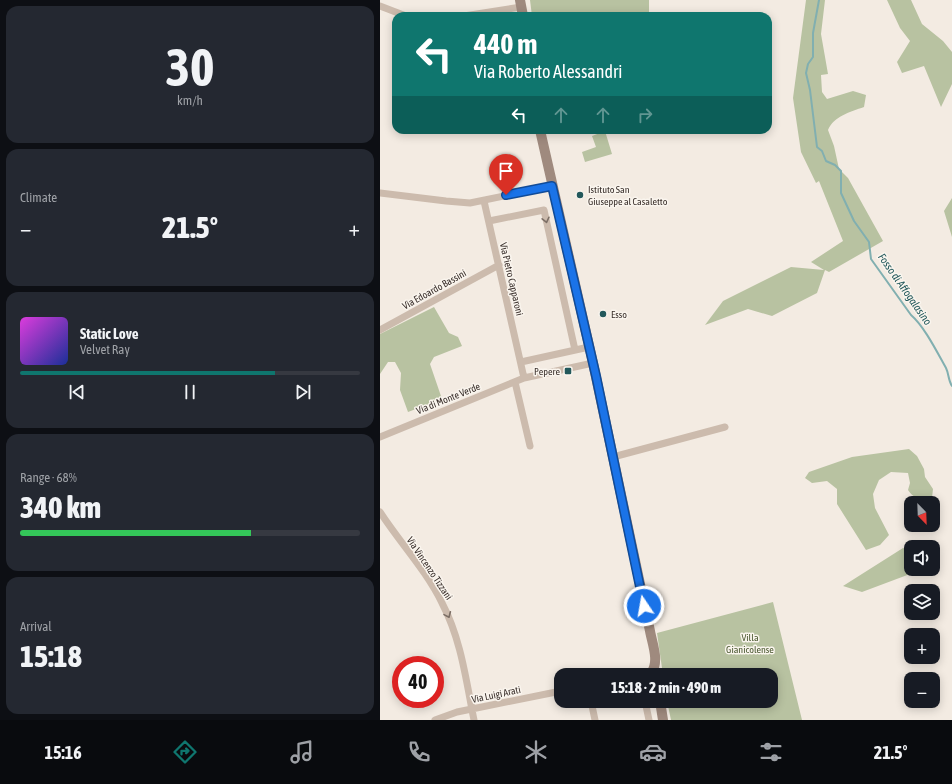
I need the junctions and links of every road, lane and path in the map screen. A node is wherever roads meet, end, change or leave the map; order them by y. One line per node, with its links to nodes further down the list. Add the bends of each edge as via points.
1 (380, 6): 3 (street)
2 (522, 8): 4 (street)
3 (396, 12)
4 (493, 12)
5 (541, 134): 6 (street)
6 (552, 186): 8 (street); 12 (street)
7 (380, 193): 8 (street, via 454,202)
8 (484, 201): 9 (street, Via Pietro Capparoni)
9 (489, 221): 10 (street, Via Pietro Capparoni); 13 (street, one-way to 13, via 544,210)
10 (498, 265): 11 (street, Via Edoardo Bassini); 14 (street, Via Pietro Capparoni)
11 (380, 330)
12 (589, 347): 13 (street); 15 (street)
13 (575, 350): 14 (street)
14 (521, 362): 16 (street, Via Pietro Capparoni)
15 (593, 363): 16 (street, Via di Monte Verde); 21 (street)
16 (524, 378): 17 (street, Via di Monte Verde)
17 (515, 382): 19 (street, Via di Monte Verde); 20 (street)
18 (725, 427): 21 (street)
19 (380, 437)
20 (530, 446)
21 (613, 457): 23 (street, via 654,655)
22 (380, 512): 28 (street, Via Vincenzo Tizzani, one-way to 28, via 434,588 445,609 461,654)
23 (654, 668)
24 (554, 692): 28 (street, Via Luigi Arati)
25 (592, 708): 31 (street)
26 (646, 708): 32 (street)
27 (661, 708): 33 (street)
28 (472, 709): 29 (street, Via Luigi Arati); 30 (street, Via Vincenzo Tizzani)
29 (435, 720)
30 (474, 720)
31 (595, 720)
32 (649, 720)
33 (663, 720)

